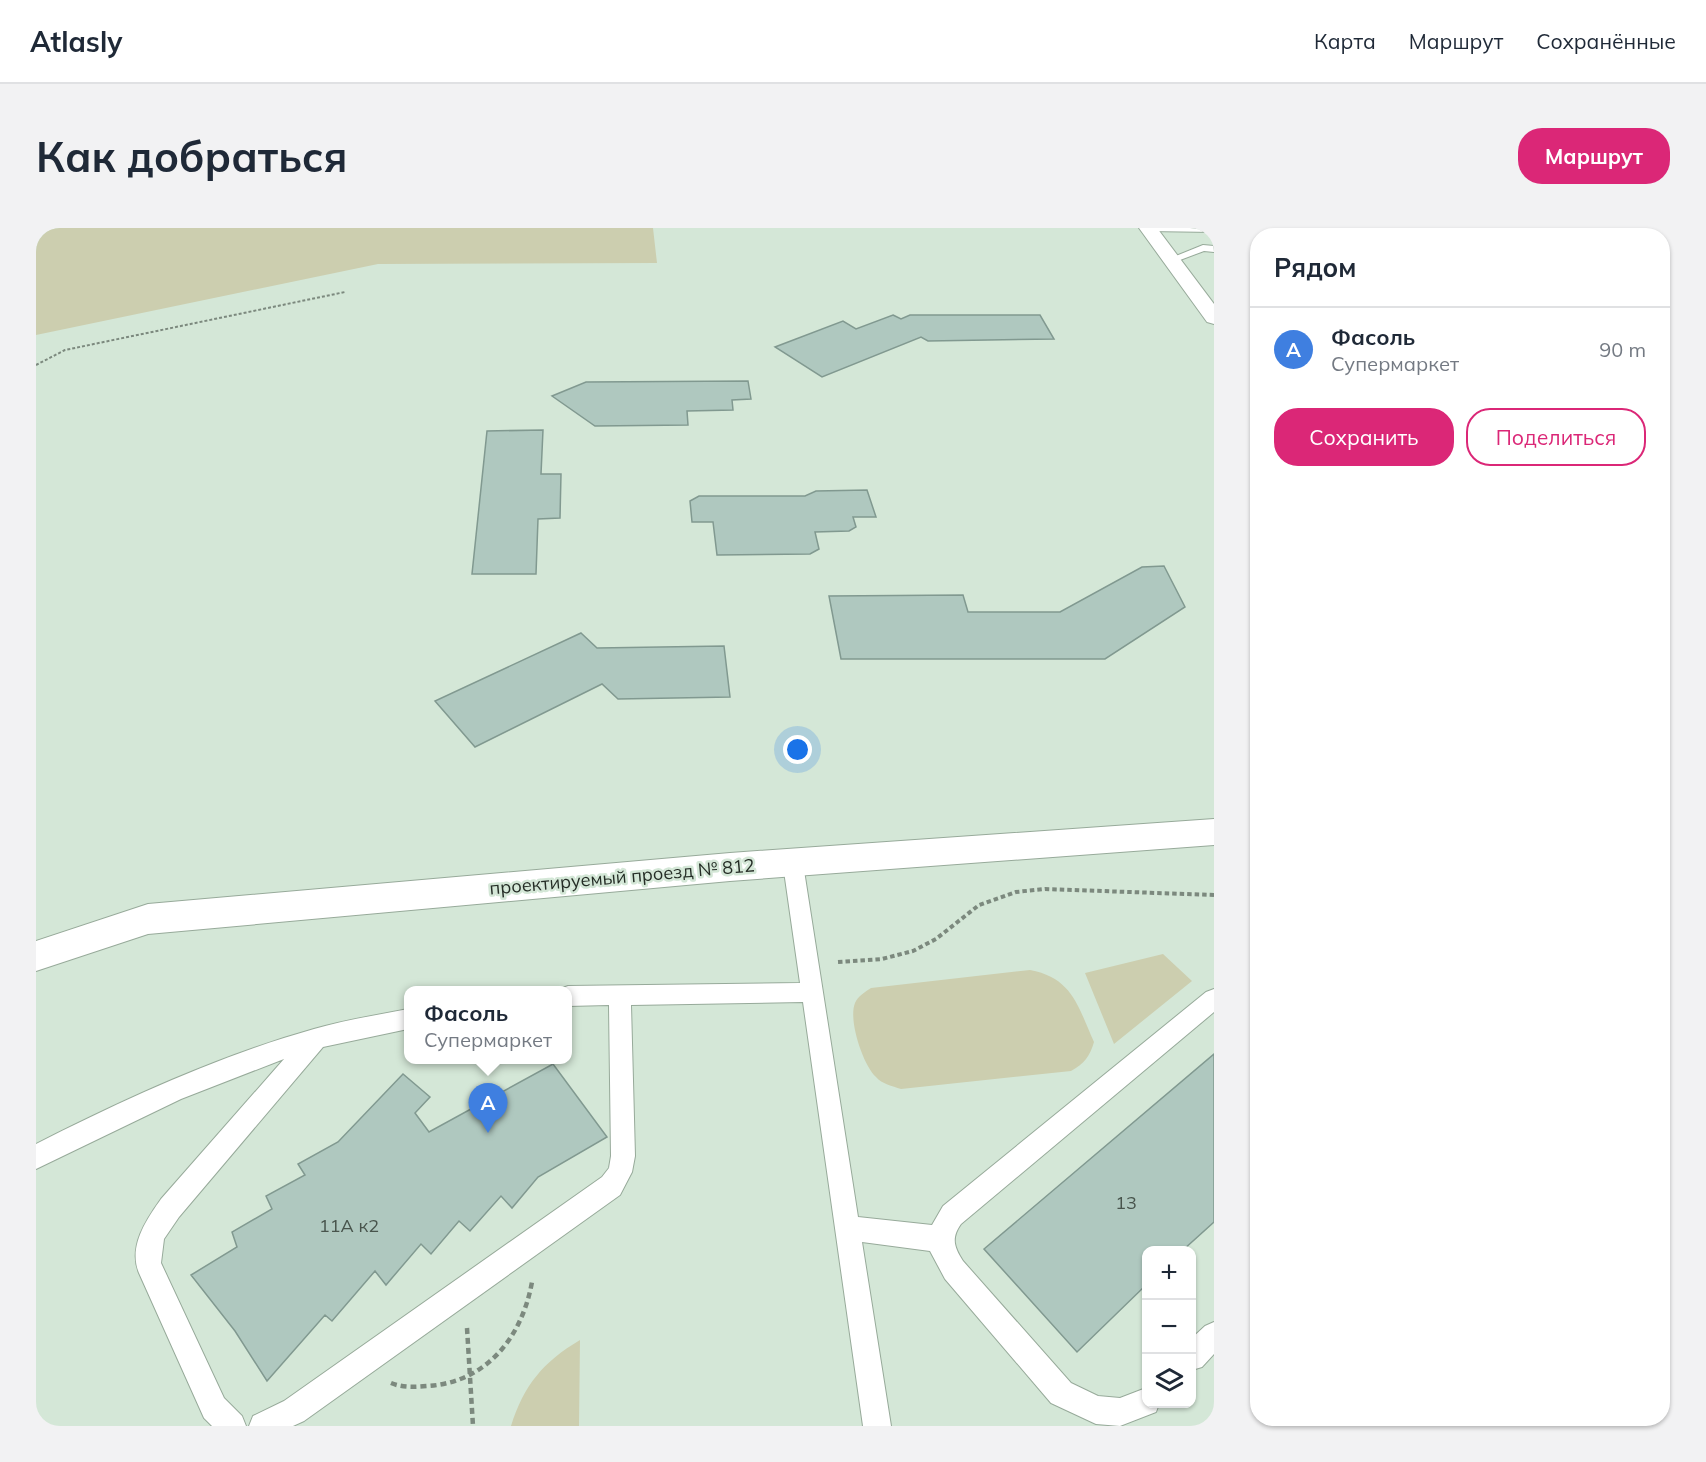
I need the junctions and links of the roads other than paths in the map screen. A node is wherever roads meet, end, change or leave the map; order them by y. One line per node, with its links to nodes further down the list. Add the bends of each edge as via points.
1 (1148, 228): 2 (lane); 4 (street)
2 (1214, 229)
3 (1214, 249): 4 (lane, via 1203,248)
4 (1172, 260): 5 (street)
5 (1214, 318)
6 (1214, 832): 7 (street, проектируемый проезд № 812)
7 (793, 864): 8 (street, проектируемый проезд № 812, via 148,919); 9 (lane)
8 (36, 956)
9 (812, 992): 10 (lane); 16 (lane)
10 (620, 995): 11 (lane); 22 (lane, via 623,1156 620,1172 611,1186 294,1411)
11 (572, 996)
12 (1214, 999): 17 (lane, via 952,1215 943,1226)
13 (404, 1019): 14 (lane)
14 (316, 1038): 15 (lane, via 237,1065 100,1123); 21 (lane, via 170,1208 153,1232 148,1248 148,1264 214,1408)
15 (36, 1157)
16 (848, 1228): 17 (lane); 23 (lane)
17 (940, 1239): 20 (lane, via 954,1270 1061,1393 1096,1410 1120,1412)
18 (1214, 1335): 19 (lane)
19 (1194, 1354)
20 (1142, 1404)
21 (232, 1426)
22 (263, 1426)
23 (877, 1426)

